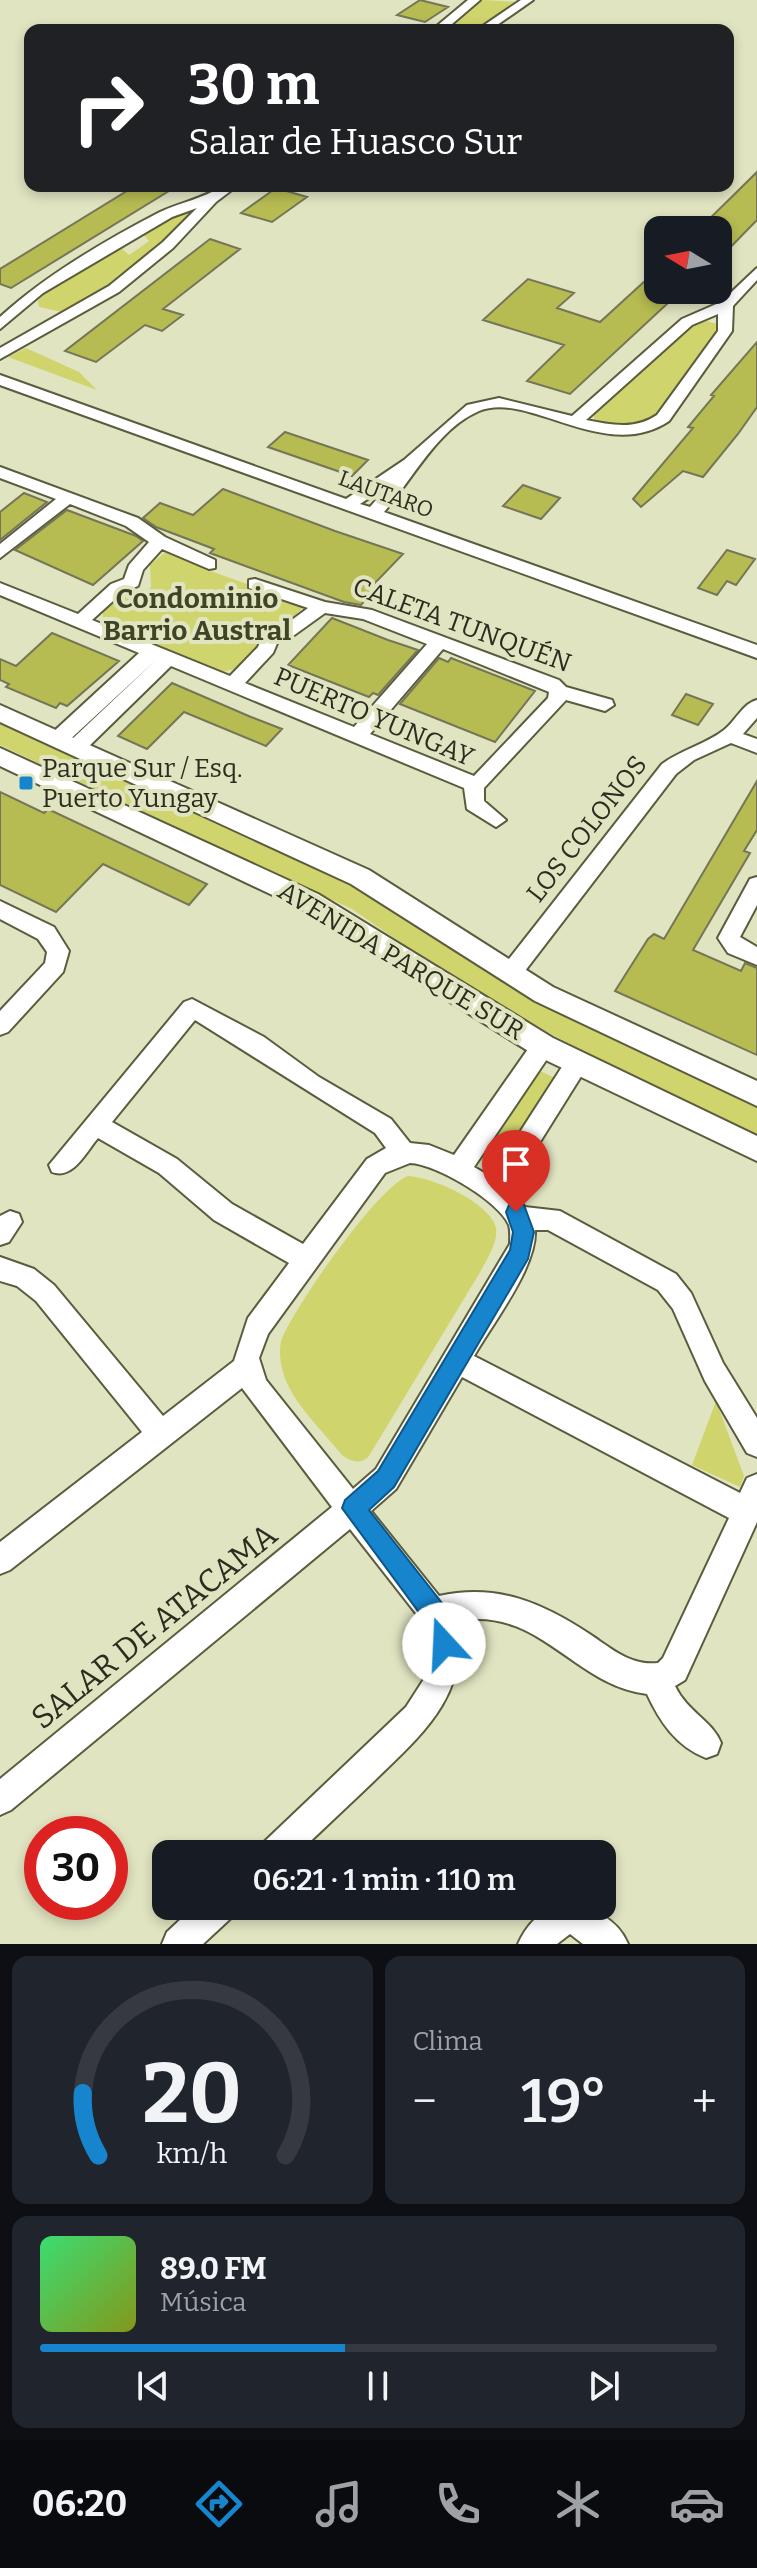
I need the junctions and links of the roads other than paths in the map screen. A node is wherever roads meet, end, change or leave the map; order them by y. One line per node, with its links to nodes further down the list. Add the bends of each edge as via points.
1 (475, 0): 3 (street)
2 (530, 1): 4 (street)
3 (445, 24)
4 (493, 24)
5 (222, 192): 6 (street)
6 (212, 199): 8 (street, via 167,214 38,290); 11 (street, via 191,225)
7 (757, 272): 9 (street)
8 (26, 303): 11 (street, via 30,316); 12 (street)
9 (726, 305): 10 (street); 13 (street)
10 (697, 317): 13 (street); 16 (street)
11 (63, 319): 14 (street)
12 (0, 325)
13 (725, 325): 16 (street, via 724,334 656,426 628,432)
14 (0, 355)
15 (0, 380): 20 (street, LAUTARO)
16 (576, 421): 17 (street, via 500,403 476,405)
17 (411, 463): 20 (street); 21 (street)
18 (0, 472): 19 (street)
19 (68, 498): 22 (street, via 132,522); 23 (street)
20 (349, 504): 21 (street, LAUTARO)
21 (374, 513): 30 (street, LAUTARO)
22 (159, 541): 24 (street); 28 (street, via 135,569 132,582 117,588)
23 (0, 553)
24 (209, 564)
25 (255, 584): 27 (street, CALETA TUNQUÉN)
26 (0, 589): 28 (street, PUERTO YUNGAY)
27 (322, 607): 29 (street, CALETA TUNQUÉN, via 354,610); 32 (street, via 287,632 270,637 267,649)
28 (81, 621): 31 (street, PUERTO YUNGAY)
29 (440, 641): 33 (street, CALETA TUNQUÉN); 38 (street)
30 (757, 652)
31 (161, 655): 32 (street, PUERTO YUNGAY); 39 (street)
32 (232, 685): 38 (street, PUERTO YUNGAY)
33 (559, 691): 34 (street, CALETA TUNQUÉN); 42 (street, via 557,700)
34 (605, 705)
35 (757, 706): 37 (street, LOS COLONOS)
36 (0, 713): 39 (street, AVENIDA PARQUE SUR)
37 (730, 736): 40 (street); 47 (street, LOS COLONOS, via 669,769)
38 (356, 737): 42 (street, PUERTO YUNGAY)
39 (67, 743): 47 (street, AVENIDA PARQUE SUR, via 360,877)
40 (757, 746)
41 (0, 756): 49 (street, AVENIDA PARQUE SUR, via 316,905)
42 (474, 784): 43 (street, PUERTO YUNGAY, via 474,804)
43 (496, 820)
44 (757, 885): 46 (street, via 729,935 736,947)
45 (0, 909): 48 (street, via 46,933 58,951 55,966)
46 (757, 956)
47 (510, 974): 51 (street, AVENIDA PARQUE SUR, via 583,1014)
48 (0, 1026)
49 (543, 1046): 50 (street, AVENIDA PARQUE SUR); 56 (street)
50 (577, 1063): 53 (street, AVENIDA PARQUE SUR); 57 (street)
51 (757, 1094)
52 (95, 1124): 54 (street, via 192,1008 383,1126); 55 (street); 59 (street, via 168,1166 223,1212)
53 (757, 1149)
54 (404, 1153): 56 (street, via 424,1154); 59 (street, via 376,1166)
55 (61, 1165)
56 (458, 1170): 57 (street)
57 (495, 1192): 58 (street)
58 (520, 1218): 61 (street, SALAR DE ATACAMA, via 521,1252); 64 (street, via 551,1219 667,1282)
59 (306, 1259): 62 (street, via 257,1327)
60 (0, 1269): 63 (street, via 25,1277 45,1293)
61 (456, 1360): 65 (street); 66 (street, SALAR DE ATACAMA, via 386,1479)
62 (246, 1368): 63 (street); 66 (street, via 261,1396)
63 (162, 1435): 67 (street)
64 (757, 1443)
65 (752, 1500): 69 (street, via 674,1669)
66 (353, 1508): 68 (street); 71 (street, SALAR DE ATACAMA)
67 (0, 1560)
68 (433, 1612): 69 (street, via 469,1602 510,1605 624,1674); 72 (street, via 445,1659 435,1694 407,1729)
69 (656, 1679): 70 (street, via 673,1715)
70 (706, 1743)
71 (0, 1799)
72 (289, 1840)
73 (204, 1920): 74 (street)
74 (179, 1944)
75 (535, 1944): 76 (street, via 554,1923 573,1916)
76 (611, 1944)

